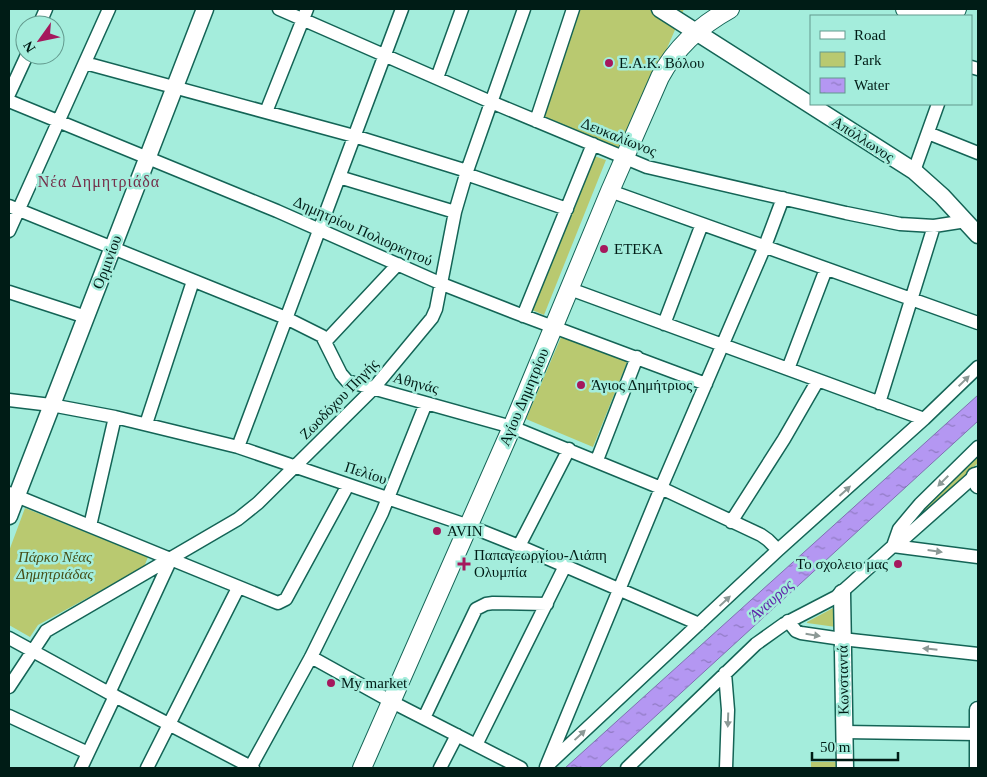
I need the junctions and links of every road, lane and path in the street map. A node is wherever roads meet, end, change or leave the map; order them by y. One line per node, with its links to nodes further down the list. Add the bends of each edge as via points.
1 (109, 9): 17 (street)
2 (206, 9): 20 (street, Ορμινίου)
3 (279, 9): 12 (street, Δευκαλίωνος)
4 (402, 9): 16 (street)
5 (462, 9): 19 (street)
6 (524, 9): 23 (street, Ζωοδόχου Πηγής)
7 (574, 9): 28 (street)
8 (660, 9): 15 (street, Απόλλωνος)
9 (730, 9): 15 (main road, Αγίου Δημητρίου)
10 (905, 9): 13 (main road)
11 (957, 9): 14 (main road)
12 (305, 14): 16 (street, Δευκαλίωνος); 27 (street)
13 (932, 15)
14 (941, 15)
15 (695, 32): 24 (street, Απόλλωνος); 34 (main road, Αγίου Δημητρίου, via 664,69)
16 (385, 55): 19 (street, Δευκαλίωνος); 31 (street)
17 (84, 63): 20 (street); 29 (street)
18 (22, 65): 21 (street)
19 (437, 78): 23 (street, Δευκαλίωνος)
20 (175, 87): 27 (street); 35 (street, Ορμινίου)
21 (9, 94)
22 (9, 101): 29 (street, Δημητρίου Πολιορκητού)
23 (491, 102): 28 (street, Δευκαλίωνος); 37 (street, Ζωοδόχου Πηγής)
24 (810, 105)
25 (810, 105): 36 (street, Απόλλωνος)
26 (938, 105): 30 (street)
27 (266, 112): 31 (street)
28 (536, 121): 32 (street, Δευκαλίωνος)
29 (58, 122): 35 (street, Δημητρίου Πολιορκητού); 41 (street)
30 (928, 133): 33 (street); 36 (street)
31 (354, 136): 37 (street); 38 (street)
32 (593, 144): 34 (street, Δευκαλίωνος); 42 (street)
33 (978, 153)
34 (625, 157): 39 (main road, Αγίου Δημητρίου); 40 (street, Δευκαλίωνος, via 658,170)
35 (148, 158): 47 (street, Δημητρίου Πολιορκητού); 51 (street, Ορμινίου)
36 (914, 171): 44 (street, Απόλλωνος)
37 (467, 172): 42 (street); 43 (street, Ζωοδόχου Πηγής)
38 (339, 177): 43 (street); 47 (street)
39 (610, 191): 45 (street); 56 (main road, Αγίου Δημητρίου)
40 (783, 198): 46 (street, Δευκαλίωνος, via 900,224); 50 (street)
41 (14, 208): 48 (street); 51 (street, Αθηνάς)
42 (567, 209): 59 (street)
43 (455, 212): 55 (street, Ζωοδόχου Πηγής)
44 (966, 221): 46 (street, Δευκαλίωνος); 49 (street, Απόλλωνος)
45 (702, 224): 50 (street); 63 (street)
46 (934, 226): 58 (street)
47 (320, 229): 52 (street, Δημητρίου Πολιορκητού); 61 (street)
48 (9, 232)
49 (978, 235)
50 (765, 246): 53 (street); 66 (street)
51 (113, 248): 54 (street, Αθηνάς); 60 (street, Ορμινίου)
52 (398, 264): 55 (street, Δημητρίου Πολιορκητού); 65 (street)
53 (826, 269): 58 (street); 69 (street)
54 (193, 281): 61 (street, Αθηνάς); 79 (street)
55 (442, 284): 59 (street, Δημητρίου Πολιορκητού); 72 (street, Ζωοδόχου Πηγής, via 432,318)
56 (570, 289): 63 (street); 64 (main road, Αγίου Δημητρίου)
57 (9, 292): 60 (street)
58 (912, 299): 62 (street); 75 (street)
59 (523, 316): 64 (street, Δημητρίου Πολιορκητού)
60 (86, 317): 76 (street, Ορμινίου)
61 (286, 318): 65 (street, Αθηνάς, via 320,334); 81 (street)
62 (978, 323)
63 (664, 324): 66 (street)
64 (554, 327): 67 (street, Δημητρίου Πολιορκητού); 80 (main road, Αγίου Δημητρίου)
65 (325, 342): 72 (street, Αθηνάς, via 347,382)
66 (723, 346): 69 (street); 71 (street)
67 (637, 357): 71 (street, Δημητρίου Πολιορκητού); 84 (street)
68 (978, 367): 78 (street, one-way to 68)
69 (788, 370): 70 (street)
70 (818, 380): 75 (street); 92 (street)
71 (706, 384): 88 (street)
72 (374, 389): 74 (street, Αθηνάς); 85 (street, Ζωοδόχου Πηγής)
73 (9, 400): 76 (street, Πελίου)
74 (426, 402): 80 (street, Αθηνάς); 90 (street)
75 (879, 403): 78 (street)
76 (51, 406): 77 (street, Πελίου); 89 (street, Ορμινίου)
77 (115, 417): 79 (street, Πελίου); 93 (street)
78 (924, 419): 97 (street, one-way to 78)
79 (146, 424): 81 (street, Πελίου)
80 (512, 427): 83 (street, Αθηνάς); 94 (main road, Αγίου Δημητρίου)
81 (238, 447): 85 (street, Πελίου)
82 (978, 447): 96 (street, one-way to 96, via 920,504 899,529)
83 (569, 449): 84 (street, Αθηνάς); 95 (street)
84 (596, 460): 88 (street, Αθηνάς)
85 (296, 467): 87 (street, Πελίου); 99 (street, Ζωοδόχου Πηγής, via 248,512)
86 (977, 478): 96 (street)
87 (348, 485): 90 (street, Πελίου); 101 (street, via 286,599 278,603)
88 (661, 488): 92 (street, Αθηνάς); 102 (street)
89 (13, 494): 91 (street, Ορμινίου); 93 (street)
90 (388, 497): 94 (street, Πελίου); 111 (street)
91 (9, 516)
92 (731, 522): 97 (street, Αθηνάς, via 766,538)
93 (90, 526): 99 (street)
94 (469, 526): 95 (street, Πελίου); 115 (main road, Αγίου Δημητρίου)
95 (519, 546): 100 (street, Πελίου)
96 (893, 546): 98 (street, one-way to 98); 103 (street)
97 (778, 550): 106 (street, one-way to 97)
98 (978, 557)
99 (171, 559): 101 (street); 109 (street, Ζωοδόχου Πηγής, via 52,627); 114 (street)
100 (565, 566): 102 (street, Πελίου); 104 (street)
101 (238, 588): 119 (street)
102 (620, 589): 106 (street, Πελίου); 132 (street)
103 (842, 593): 105 (street); 108 (street, Κωνσταντά)
104 (547, 604): 118 (street, via 493,603 476,609); 123 (street)
105 (788, 621): 108 (street, one-way to 108, via 801,633); 112 (street, via 756,644)
106 (699, 624): 132 (street, one-way to 106)
107 (9, 638): 109 (street)
108 (842, 639): 110 (street, one-way to 108); 120 (street, Κωνσταντά)
109 (32, 650): 113 (street, Ζωοδόχου Πηγής); 114 (street)
110 (978, 654)
111 (311, 657): 115 (street); 128 (street)
112 (725, 673): 133 (street); 134 (street, one-way to 134, via 728,710)
113 (9, 687)
114 (112, 694): 119 (street); 124 (street)
115 (392, 702): 118 (street); 129 (main road, Αγίου Δημητρίου)
116 (978, 710): 121 (street)
117 (9, 716): 124 (street)
118 (424, 718): 122 (street)
119 (168, 724): 127 (street); 128 (street)
120 (844, 732): 121 (street); 135 (street, Κωνσταντά)
121 (978, 734): 125 (street)
122 (457, 735): 123 (street); 130 (street)
123 (476, 745): 131 (street)
124 (88, 753): 126 (street)
125 (978, 758): 136 (street)
126 (82, 768)
127 (147, 768)
128 (252, 768)
129 (362, 768)
130 (440, 768)
131 (521, 768)
132 (545, 768)
133 (627, 768)
134 (726, 768)
135 (845, 768)
136 (978, 768)

